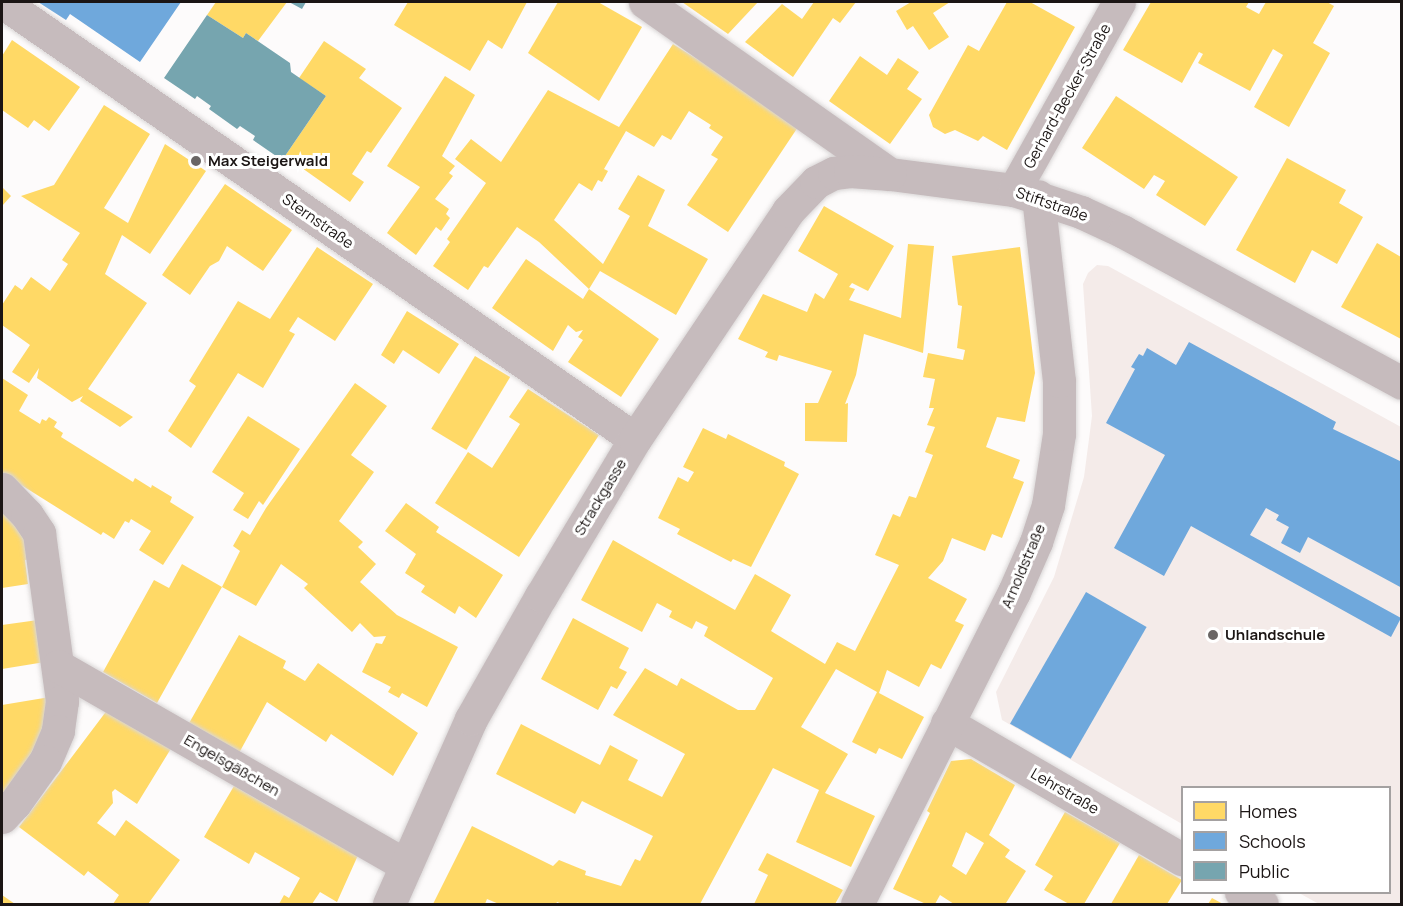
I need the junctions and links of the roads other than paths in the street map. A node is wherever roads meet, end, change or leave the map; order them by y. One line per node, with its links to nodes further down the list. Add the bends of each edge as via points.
1 (2, 2): 7 (street, Sternstraße)
2 (645, 2): 4 (street, Stiftstraße)
3 (1119, 2): 5 (street, Gerhard-Becker-Straße)
4 (890, 174): 5 (street, Stiftstraße); 7 (street, Strackgasse, via 834,173 802,194)
5 (1026, 193): 6 (street, Stiftstraße, via 1124,232); 10 (street, Arnoldstraße, via 1059,381 1054,476 1032,552)
6 (1401, 383)
7 (635, 439): 13 (street, Strackgasse, via 471,719)
8 (2, 489): 9 (street, via 27,514 39,533)
9 (58, 666): 11 (street, via 62,701 58,731 45,761); 13 (street, Engelsgäßchen)
10 (947, 723): 12 (street, Lehrstraße); 16 (street, Arnoldstraße)
11 (2, 817)
12 (1181, 858)
13 (406, 865): 15 (street, Strackgasse)
14 (1244, 894): 17 (street)
15 (389, 904)
16 (857, 904)
17 (1262, 904)

